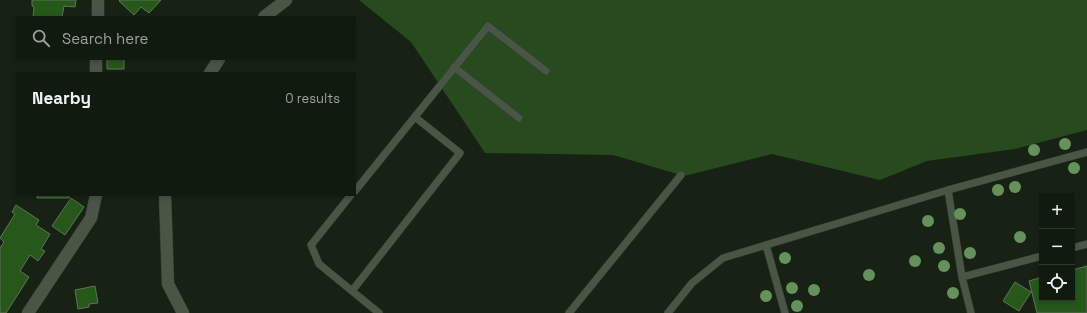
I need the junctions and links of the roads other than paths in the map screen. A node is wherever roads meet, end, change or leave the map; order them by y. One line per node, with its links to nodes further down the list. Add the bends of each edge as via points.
1 (98, 0): 3 (street)
2 (286, 0): 4 (street)
3 (98, 16)
4 (265, 16)
5 (96, 60): 8 (street)
6 (218, 60): 9 (street)
7 (454, 67): 10 (lane, via 488,26); 11 (lane); 12 (lane)
8 (96, 72)
9 (211, 72)
10 (546, 72)
11 (414, 116): 15 (lane); 25 (lane, via 460,153)
12 (519, 118)
13 (1087, 152): 16 (lane)
14 (681, 175): 29 (lane)
15 (356, 190)
16 (948, 190): 21 (lane); 24 (lane)
17 (96, 196): 26 (street, via 91,218)
18 (165, 196): 27 (street, via 168,284)
19 (350, 196): 25 (lane, via 311,245 319,264)
20 (1087, 244): 22 (lane)
21 (766, 245): 30 (lane, via 723,258 692,283); 31 (lane)
22 (1075, 247)
23 (1039, 257): 24 (lane)
24 (962, 277): 32 (lane)
25 (352, 291): 28 (lane)
26 (28, 313)
27 (183, 313)
28 (379, 313)
29 (569, 313)
30 (668, 313)
31 (785, 313)
32 (971, 313)

